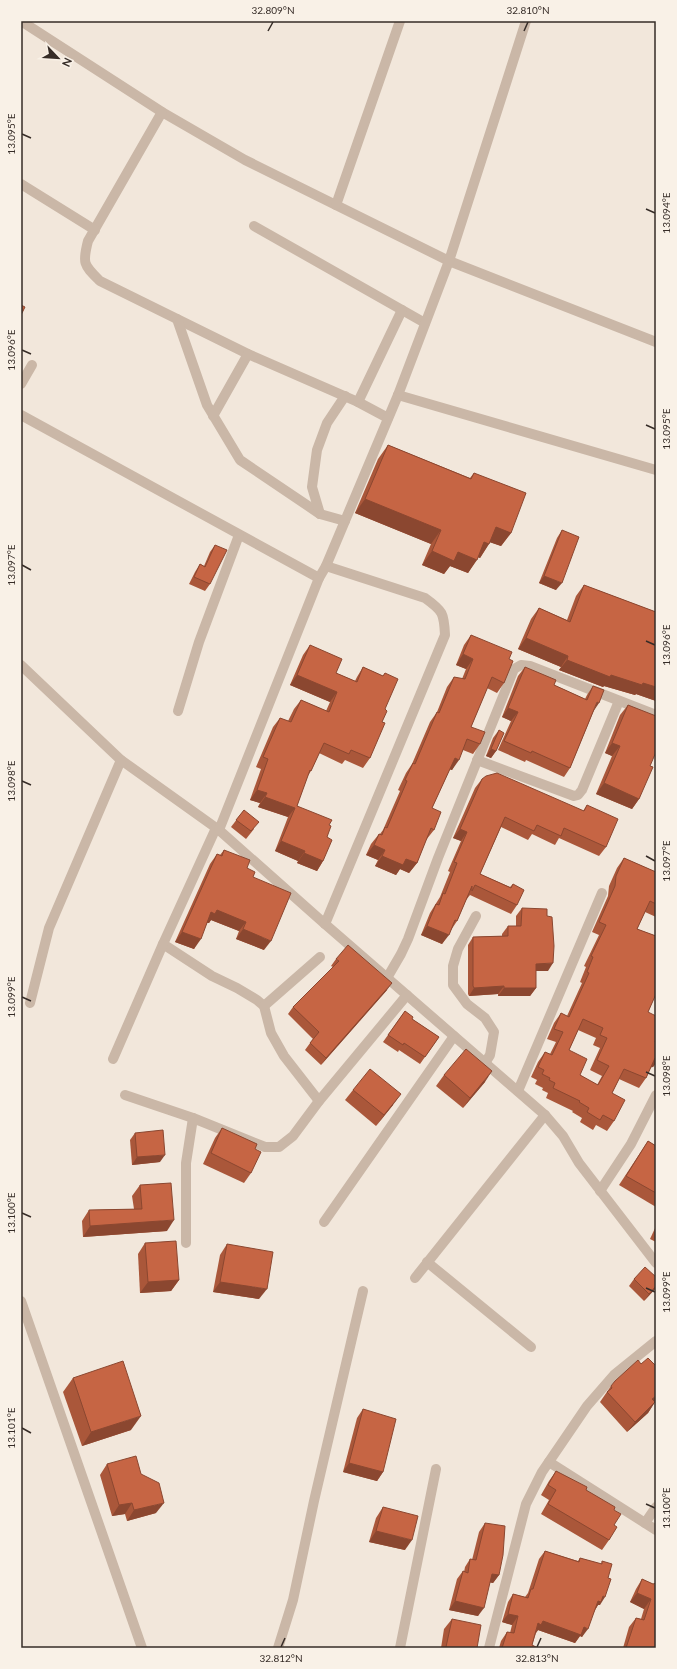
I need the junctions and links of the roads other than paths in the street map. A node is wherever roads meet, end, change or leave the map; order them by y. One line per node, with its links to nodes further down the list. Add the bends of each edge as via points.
1 (21, 21): 4 (street)
2 (400, 21): 6 (street)
3 (526, 21): 9 (street)
4 (162, 112): 6 (street, via 245,160); 8 (street)
5 (21, 184): 8 (street)
6 (336, 205): 9 (street)
7 (254, 226): 10 (street)
8 (95, 230): 11 (street, via 88,241 84,258 88,269 100,281)
9 (448, 261): 12 (street); 13 (street)
10 (402, 310): 12 (street); 19 (street)
11 (177, 319): 14 (street); 21 (street)
12 (425, 322): 17 (street)
13 (656, 342)
14 (248, 354): 18 (street); 21 (street)
15 (32, 365): 16 (street)
16 (21, 384)
17 (398, 395): 22 (street); 23 (street)
18 (345, 396): 19 (street); 24 (street, via 327,423 317,450 312,487)
19 (358, 402): 22 (street)
20 (21, 415): 26 (street)
21 (213, 416): 24 (street, via 240,460)
22 (388, 418): 25 (street)
23 (656, 470)
24 (320, 514): 25 (street)
25 (345, 521): 27 (street)
26 (239, 535): 28 (street); 31 (street, via 199,642)
27 (326, 566): 28 (street); 38 (street, via 425,598 437,606 444,616 445,635)
28 (319, 578): 35 (street)
29 (21, 665): 33 (street)
30 (619, 701): 32 (street); 34 (street, via 578,795 574,796); 34 (street, via 530,666 521,665 514,669)
31 (178, 711)
32 (656, 715)
33 (120, 760): 35 (street); 43 (street, via 49,928)
34 (477, 760): 41 (street, via 402,954)
35 (218, 829): 38 (street); 39 (street)
36 (602, 893): 48 (street)
37 (476, 916): 47 (street, via 452,966 453,984 467,1004 485,1018 494,1032 490,1055)
38 (325, 924): 41 (street)
39 (163, 944): 44 (street); 46 (street)
40 (320, 958): 44 (street)
41 (387, 978): 42 (street)
42 (407, 995): 45 (street); 51 (street)
43 (30, 1004)
44 (264, 1006): 51 (street, via 271,1033 284,1056)
45 (454, 1036): 47 (street); 55 (street)
46 (113, 1060)
47 (485, 1062): 48 (street)
48 (518, 1091): 52 (street)
49 (125, 1095): 53 (street)
50 (656, 1095): 54 (street, via 631,1144)
51 (319, 1101): 53 (street, via 293,1136 279,1147 265,1147)
52 (545, 1114): 54 (street); 57 (street)
53 (193, 1118): 56 (street, via 186,1163)
54 (600, 1191): 58 (street)
55 (324, 1222)
56 (186, 1243)
57 (427, 1262): 59 (street); 63 (street)
58 (656, 1264)
59 (415, 1278)
60 (363, 1291): 70 (street, via 293,1600)
61 (21, 1301): 69 (street)
62 (656, 1341): 64 (street, via 605,1385 587,1406)
63 (531, 1348)
64 (549, 1462): 67 (street); 72 (street, via 526,1504)
65 (436, 1469): 71 (street)
66 (656, 1507): 67 (street)
67 (645, 1523): 68 (street)
68 (656, 1530)
69 (142, 1648)
70 (278, 1648)
71 (400, 1648)
72 (489, 1648)

